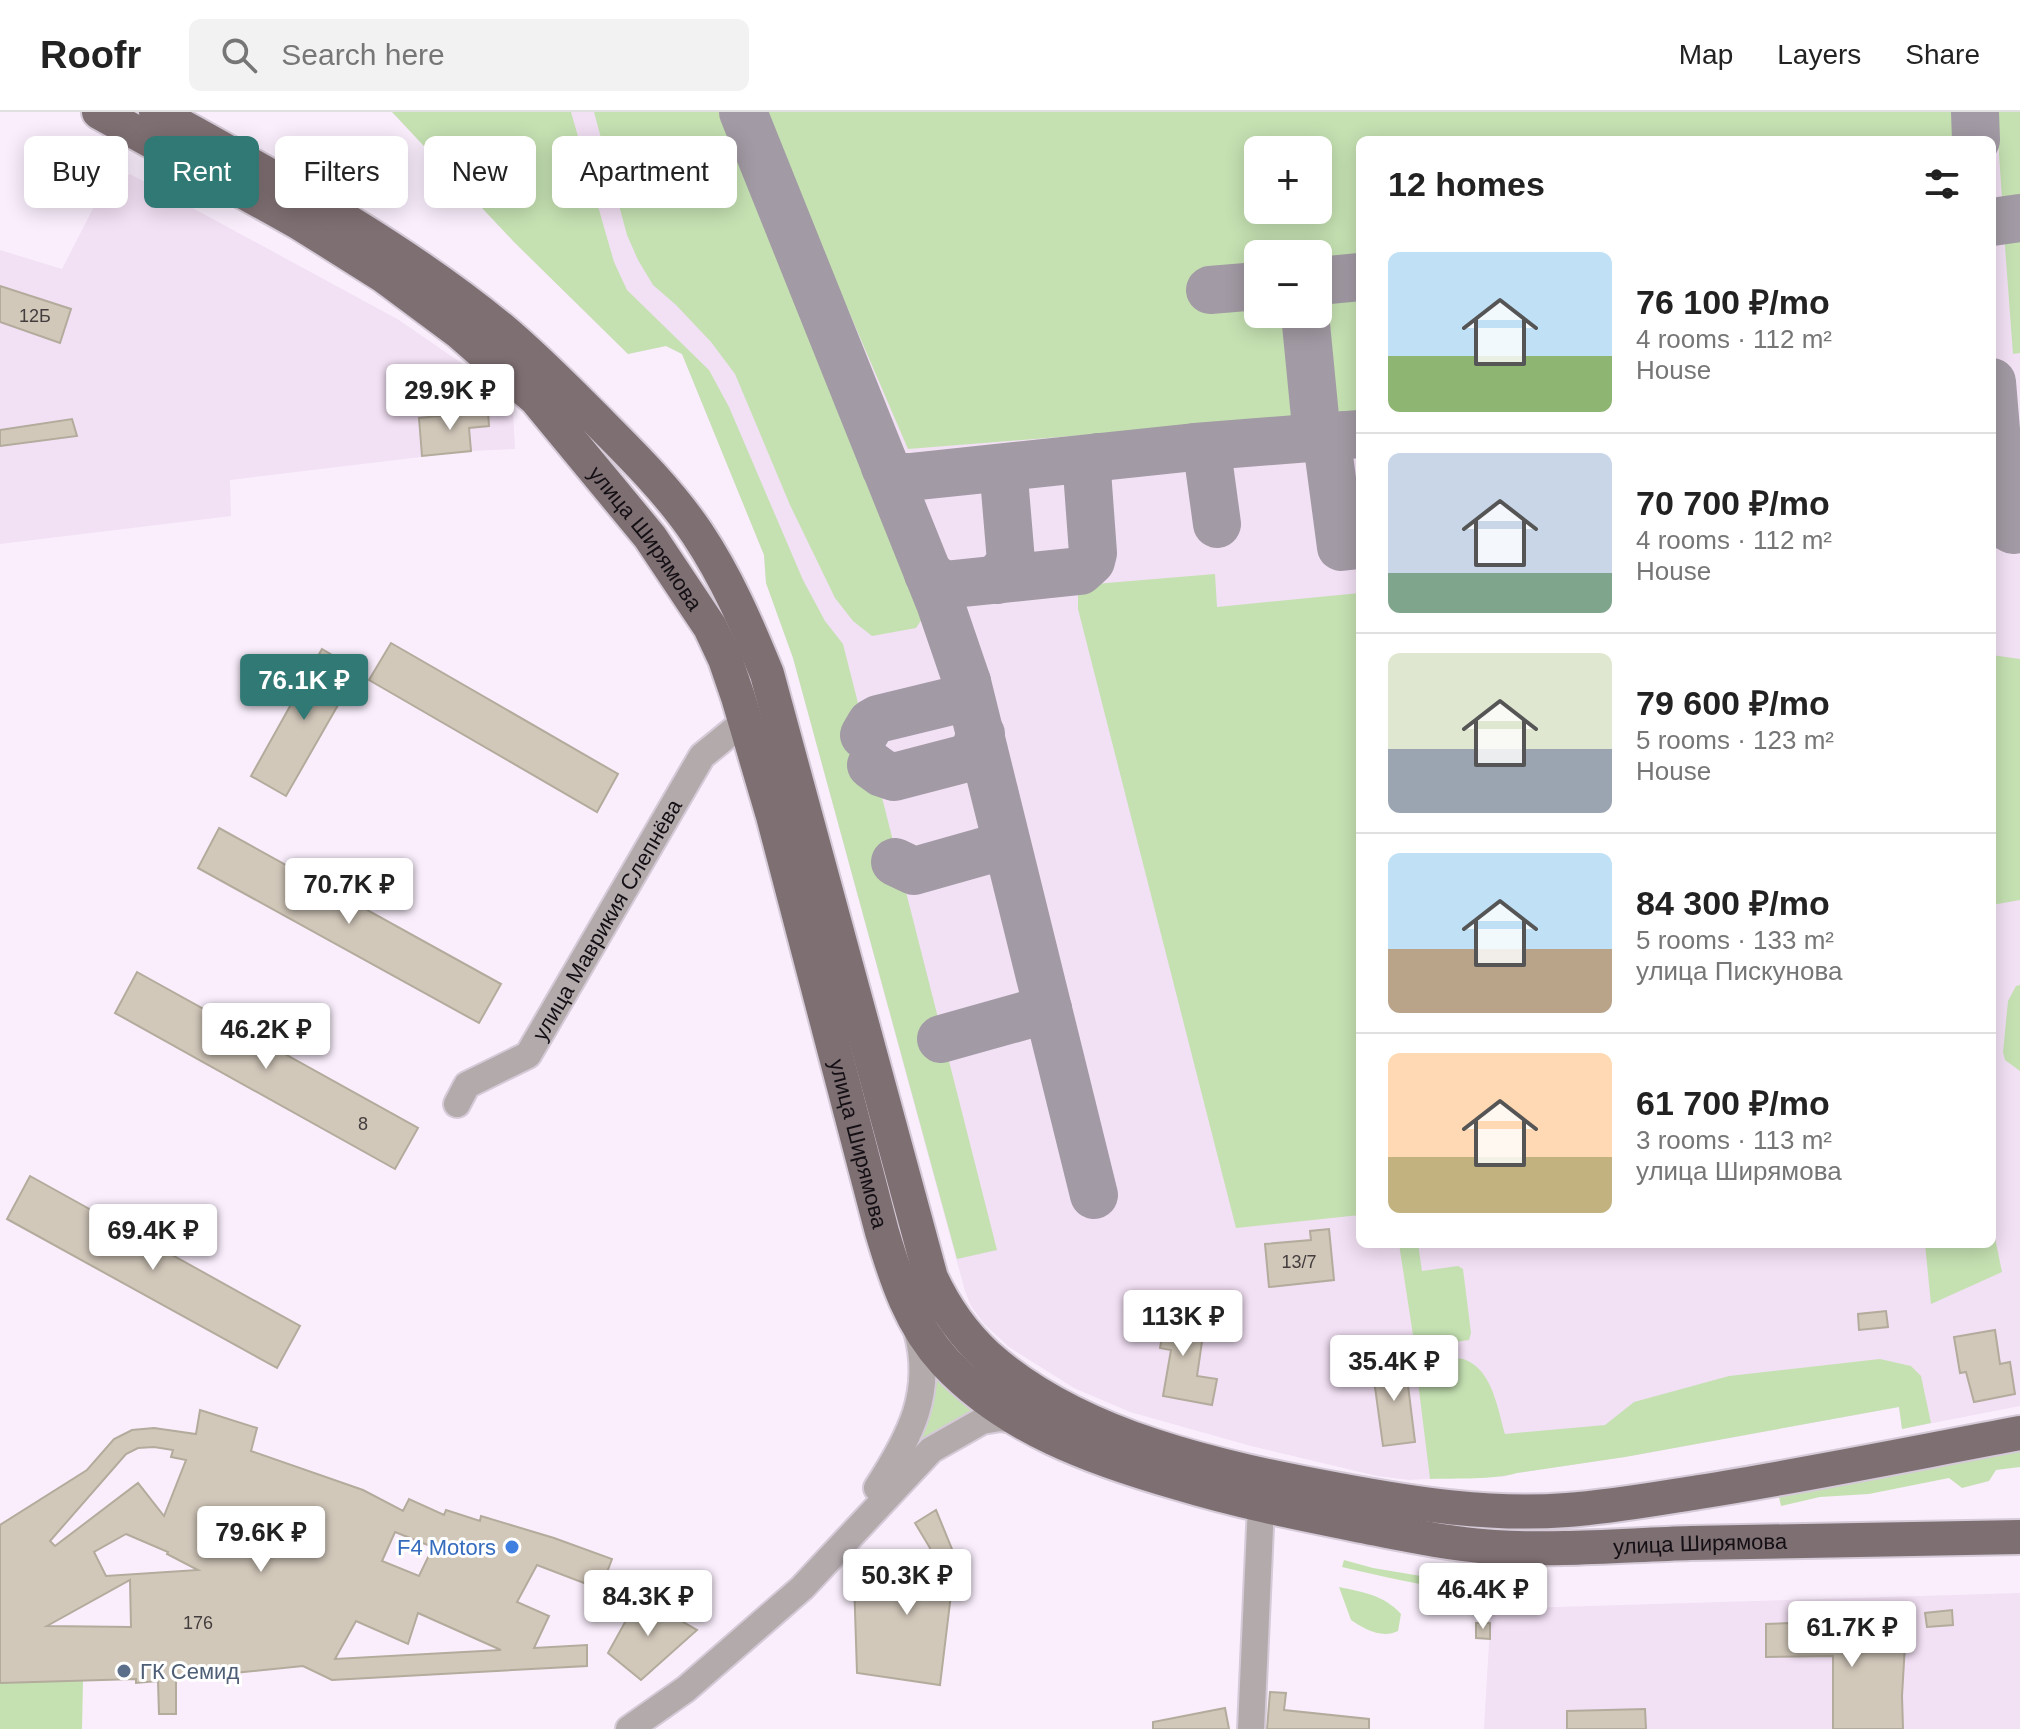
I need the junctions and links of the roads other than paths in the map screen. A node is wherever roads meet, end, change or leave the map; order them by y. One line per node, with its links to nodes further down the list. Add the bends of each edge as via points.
1 (99, 112): 4 (main road, улица Ширямова, via 298,222 426,305 536,399)
2 (156, 112): 3 (main road, улица Ширямова, via 310,198 453,292 543,365)
3 (604, 427): 4 (main road, via 631,466 616,477); 5 (main road, улица Ширямова, via 665,490)
4 (588, 459): 6 (main road, улица Ширямова)
5 (706, 547): 6 (main road, via 693,537 678,540 669,556); 11 (main road, улица Ширямова, via 739,605 767,674 931,1278 960,1329 1023,1383 1105,1427 1161,1448 1383,1498 1517,1511 1607,1506 1764,1482)
6 (676, 575): 7 (main road, улица Ширямова, via 710,627)
7 (745, 721): 8 (street, улица Маврикия Слепнёва, via 702,756 528,1055 467,1085); 9 (main road, улица Ширямова, via 882,1232)
8 (457, 1104)
9 (912, 1316): 10 (main road, улица Ширямова, via 948,1364); 14 (street, via 924,1368 906,1441)
10 (1018, 1420): 12 (main road, улица Ширямова, via 1111,1464); 14 (street, via 982,1421 931,1450)
11 (2020, 1433)
12 (1261, 1505): 13 (main road, улица Ширямова, via 1493,1547 1573,1550); 16 (street)
13 (2020, 1537)
14 (802, 1588): 15 (street, via 686,1689)
15 (629, 1729)
16 (1251, 1729)

